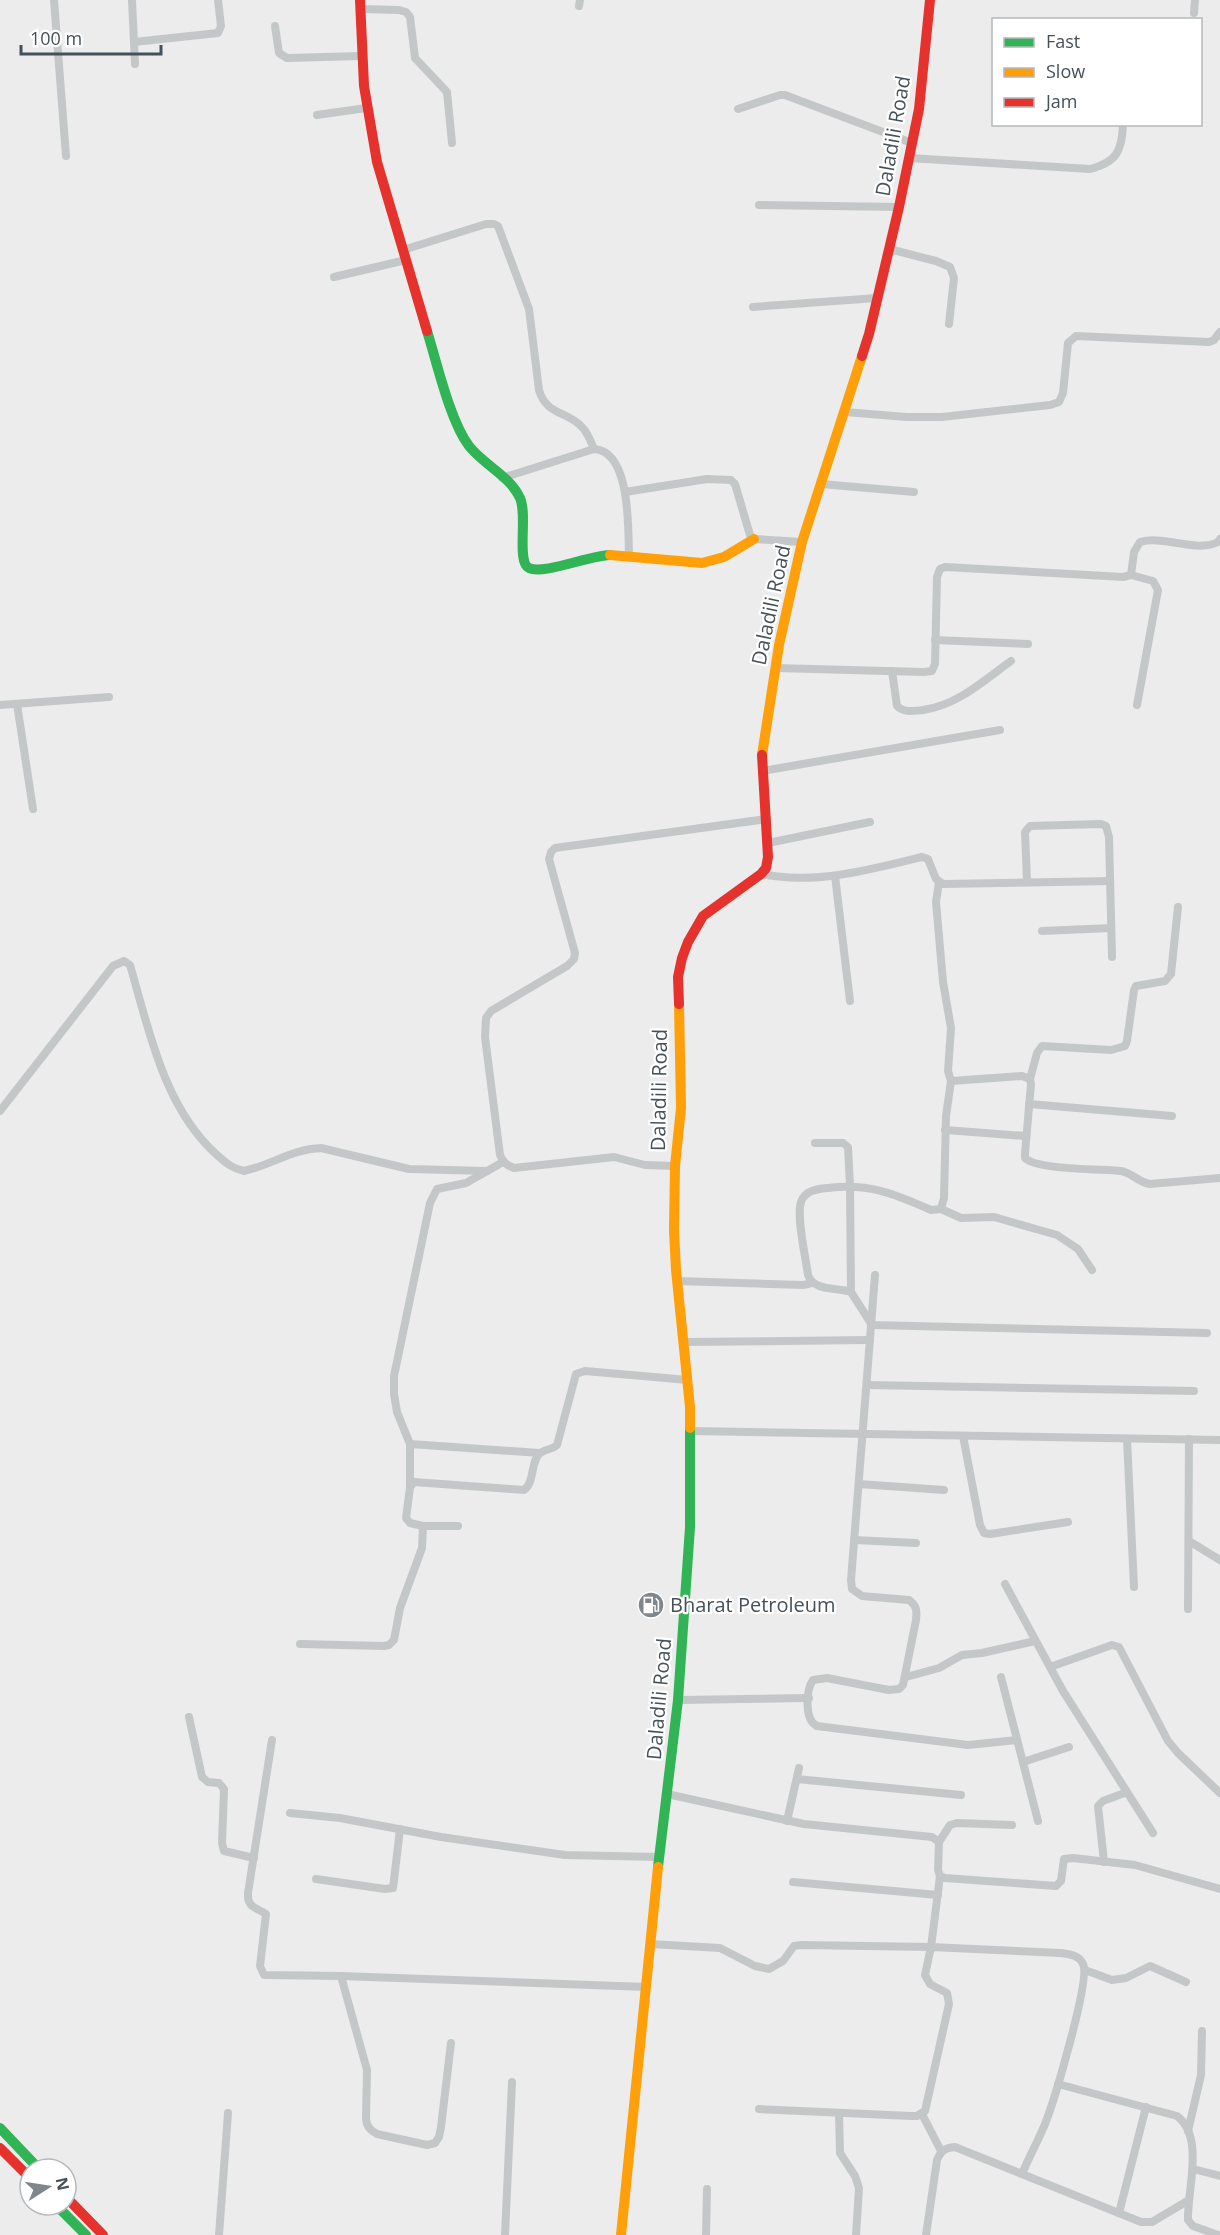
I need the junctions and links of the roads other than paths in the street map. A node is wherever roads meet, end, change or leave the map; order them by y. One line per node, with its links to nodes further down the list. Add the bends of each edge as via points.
1 (54, 0): 18 (street)
2 (132, 0): 9 (street)
3 (218, 0): 9 (street, via 218,33)
4 (930, 0): 17 (main road, Daladili Road)
5 (1195, 0): 7 (street)
6 (360, 4): 10 (main road); 16 (street, via 399,10 410,17 415,58 450,99)
7 (1194, 13)
8 (275, 26): 10 (street, via 279,54 287,58)
9 (134, 42): 11 (street)
10 (361, 56): 12 (main road)
11 (135, 64)
12 (366, 108): 14 (street); 23 (main road)
13 (738, 110): 17 (street, via 786,95)
14 (317, 115)
15 (1123, 126): 19 (street, via 1119,150 1112,160 1090,169)
16 (452, 143)
17 (912, 143): 19 (main road, Daladili Road)
18 (66, 156)
19 (909, 158): 21 (main road, Daladili Road)
20 (759, 205): 21 (street)
21 (899, 207): 22 (main road, Daladili Road)
22 (889, 249): 25 (main road, Daladili Road); 27 (street, via 950,267 954,278)
23 (404, 255): 24 (street); 30 (street, via 486,224 498,226 529,309 542,400 584,429); 31 (main road, via 458,429 474,453)
24 (334, 277)
25 (877, 298): 26 (street); 29 (main road, Daladili Road)
26 (753, 307)
27 (949, 324)
28 (1220, 332): 29 (street, via 1209,342 1076,336 1068,343 1063,393 1059,402 1050,405 942,417)
29 (845, 412): 32 (main road, Daladili Road)
30 (594, 449): 31 (street); 33 (street, via 613,459)
31 (502, 478): 38 (main road, via 518,494 524,510 522,559 529,568 541,569 601,555)
32 (821, 484): 34 (street); 37 (main road, Daladili Road)
33 (625, 492): 35 (street, via 707,479 731,480); 38 (street)
34 (914, 492)
35 (754, 539): 37 (street); 38 (main road, via 711,562)
36 (1220, 539): 39 (street, via 1207,546 1140,542 1134,552)
37 (802, 542): 43 (main road, Daladili Road)
38 (628, 555)
39 (1131, 575): 40 (street, via 945,567 937,577); 48 (street, via 1154,581 1158,590)
40 (935, 640): 41 (street); 44 (street, via 932,670)
41 (1028, 644)
42 (1011, 661): 44 (street, via 952,702 916,711 904,711 897,706)
43 (776, 668): 44 (street); 50 (main road, Daladili Road)
44 (892, 670)
45 (109, 697): 46 (street)
46 (17, 704): 47 (street); 51 (street)
47 (0, 705)
48 (1137, 705)
49 (1000, 730): 50 (street)
50 (762, 771): 52 (main road, Daladili Road)
51 (33, 809)
52 (767, 819): 54 (main road, Daladili Road); 73 (street, via 560,846 551,852 551,870 574,959 491,1011 484,1027)
53 (870, 822): 54 (street)
54 (768, 843): 55 (main road, Daladili Road, via 766,868)
55 (761, 874): 56 (street, via 794,879); 74 (main road, Daladili Road, via 703,916 682,958 678,977 681,1108)
56 (835, 876): 58 (street, via 922,856 931,863); 64 (street)
57 (1110, 881): 59 (street); 59 (street, via 1109,837 1106,826 1101,824 1030,826 1026,832); 61 (street)
58 (939, 882): 59 (street); 66 (street, via 936,902 951,1028)
59 (1027, 882)
60 (1178, 907): 65 (street, via 1171,974 1165,981 1136,986 1125,1046 1115,1050 1042,1046 1036,1053)
61 (1111, 928): 62 (street); 63 (street)
62 (1042, 931)
63 (1112, 957)
64 (850, 1001)
65 (1030, 1079): 66 (street, via 1022,1076); 67 (street)
66 (951, 1081): 70 (street)
67 (1029, 1104): 69 (street); 71 (street)
68 (0, 1111): 75 (street, via 113,966 124,961 130,965 146,1023 180,1109 197,1134 229,1166 244,1171 310,1148 321,1148 409,1169)
69 (1172, 1116)
70 (945, 1130): 71 (street); 78 (street)
71 (1026, 1136): 76 (street, via 1025,1158 1048,1166 1127,1172 1150,1184)
72 (814, 1143): 77 (street, via 846,1144)
73 (503, 1162): 74 (street, via 514,1168 614,1157 645,1166); 75 (street)
74 (675, 1166): 81 (main road, Daladili Road)
75 (488, 1171): 97 (street, via 466,1183 436,1189 430,1203 394,1377 397,1412)
76 (1220, 1178)
77 (850, 1186): 78 (street, via 876,1188 931,1210); 82 (street, via 810,1192 800,1203); 83 (street)
78 (941, 1209): 79 (street, via 961,1218 994,1217 1057,1235 1078,1249)
79 (1092, 1270)
80 (875, 1275): 84 (street)
81 (677, 1281): 82 (street); 87 (main road, Daladili Road)
82 (812, 1283): 83 (street)
83 (851, 1292): 84 (street)
84 (872, 1325): 85 (street); 86 (street)
85 (1207, 1333)
86 (870, 1340): 87 (street); 89 (street)
87 (684, 1342): 88 (main road, Daladili Road)
88 (688, 1380): 91 (main road, Daladili Road); 98 (street, via 580,1371 574,1378 557,1445)
89 (867, 1386): 90 (street); 92 (street)
90 (1194, 1391)
91 (690, 1431): 92 (street); 118 (main road, Daladili Road, via 690,1527)
92 (863, 1435): 93 (street); 99 (street)
93 (963, 1436): 94 (street); 102 (street, via 984,1533)
94 (1127, 1439): 95 (street); 110 (street)
95 (1189, 1439): 96 (street); 106 (street)
96 (1220, 1440)
97 (410, 1444): 98 (street); 100 (street)
98 (540, 1453): 100 (street, via 524,1491 417,1481)
99 (859, 1484): 101 (street); 105 (street)
100 (410, 1487): 103 (street, via 406,1518)
101 (944, 1490)
102 (1068, 1522)
103 (423, 1526): 104 (street); 113 (street, via 422,1548 400,1608 392,1644)
104 (458, 1527)
105 (854, 1540): 107 (street); 115 (street, via 852,1589 862,1596 914,1603 917,1611)
106 (1189, 1541): 108 (street); 111 (street)
107 (916, 1543)
108 (1220, 1560)
109 (1005, 1584): 112 (street)
110 (1134, 1587)
111 (1188, 1609)
112 (1035, 1641): 114 (street); 115 (street, via 962,1655 939,1668)
113 (300, 1644)
114 (1050, 1667): 126 (street); 127 (street, via 1112,1645 1119,1647 1168,1741)
115 (906, 1677): 117 (street, via 898,1689 889,1690 819,1678 810,1684)
116 (1001, 1677): 121 (street)
117 (809, 1698): 118 (street); 121 (street, via 809,1719 817,1726 968,1745)
118 (678, 1700): 128 (main road, Daladili Road)
119 (189, 1717): 138 (street, via 202,1777 224,1789 224,1851)
120 (272, 1740): 138 (street)
121 (1017, 1740): 123 (street)
122 (1069, 1747): 123 (street)
123 (1023, 1762): 132 (street)
124 (799, 1768): 125 (street)
125 (797, 1779): 129 (street); 131 (street)
126 (1127, 1792): 135 (street); 139 (street, via 1098,1806)
127 (1220, 1793)
128 (667, 1794): 131 (street); 137 (main road, Daladili Road)
129 (961, 1796)
130 (290, 1813): 134 (street)
131 (787, 1821): 136 (street, via 932,1837)
132 (1038, 1821)
133 (1012, 1825): 136 (street, via 957,1823 950,1825)
134 (400, 1829): 137 (street, via 566,1855); 141 (street, via 393,1888)
135 (1154, 1833)
136 (939, 1842): 140 (street)
137 (659, 1857): 145 (main road, Daladili Road)
138 (254, 1858): 148 (street, via 247,1899 253,1908 267,1914 261,1972 269,1976)
139 (1104, 1862): 140 (street, via 1064,1859 1061,1881 1056,1886); 143 (street, via 1135,1865)
140 (940, 1876): 144 (street)
141 (316, 1880)
142 (793, 1882): 144 (street)
143 (1220, 1889)
144 (938, 1895): 146 (street)
145 (650, 1944): 146 (street, via 720,1948 755,1966 769,1968 783,1960 794,1946 801,1945); 150 (main road, Daladili Road)
146 (931, 1947): 147 (street, via 1068,1954 1080,1960); 159 (street, via 926,1980 946,1993 949,2004)
147 (1085, 1970): 149 (street, via 1112,1980 1150,1966); 154 (street)
148 (341, 1976): 150 (street); 152 (street, via 367,2070 366,2119 370,2130 427,2145 435,2143 441,2127)
149 (1186, 1982)
150 (646, 1987): 178 (main road, Daladili Road)
151 (1202, 2031): 161 (street, via 1201,2075)
152 (450, 2043)
153 (512, 2082): 177 (street)
154 (1059, 2084): 155 (street); 167 (street)
155 (1146, 2107): 161 (street, via 1176,2115); 172 (street)
156 (759, 2109): 158 (street)
157 (228, 2113): 176 (street)
158 (839, 2113): 159 (street); 180 (street, via 840,2153 859,2188)
159 (922, 2114): 163 (street)
160 (0, 2128): 164 (main road)
161 (1188, 2131): 166 (street)
162 (0, 2148): 165 (main road)
163 (941, 2151): 167 (street, via 955,2147); 181 (street)
164 (28, 2157)
165 (18, 2166)
166 (1192, 2169): 168 (street); 170 (street)
167 (1022, 2174): 172 (street)
168 (1220, 2176)
169 (707, 2189): 179 (street)
170 (1190, 2200): 172 (street, via 1152,2222); 182 (street, via 1190,2224)
171 (78, 2209): 175 (main road)
172 (1119, 2213)
173 (68, 2217): 174 (main road)
174 (86, 2235)
175 (103, 2235)
176 (219, 2235)
177 (505, 2235)
178 (621, 2235)
179 (706, 2235)
180 (856, 2235)
181 (926, 2235)
182 (1218, 2235)

